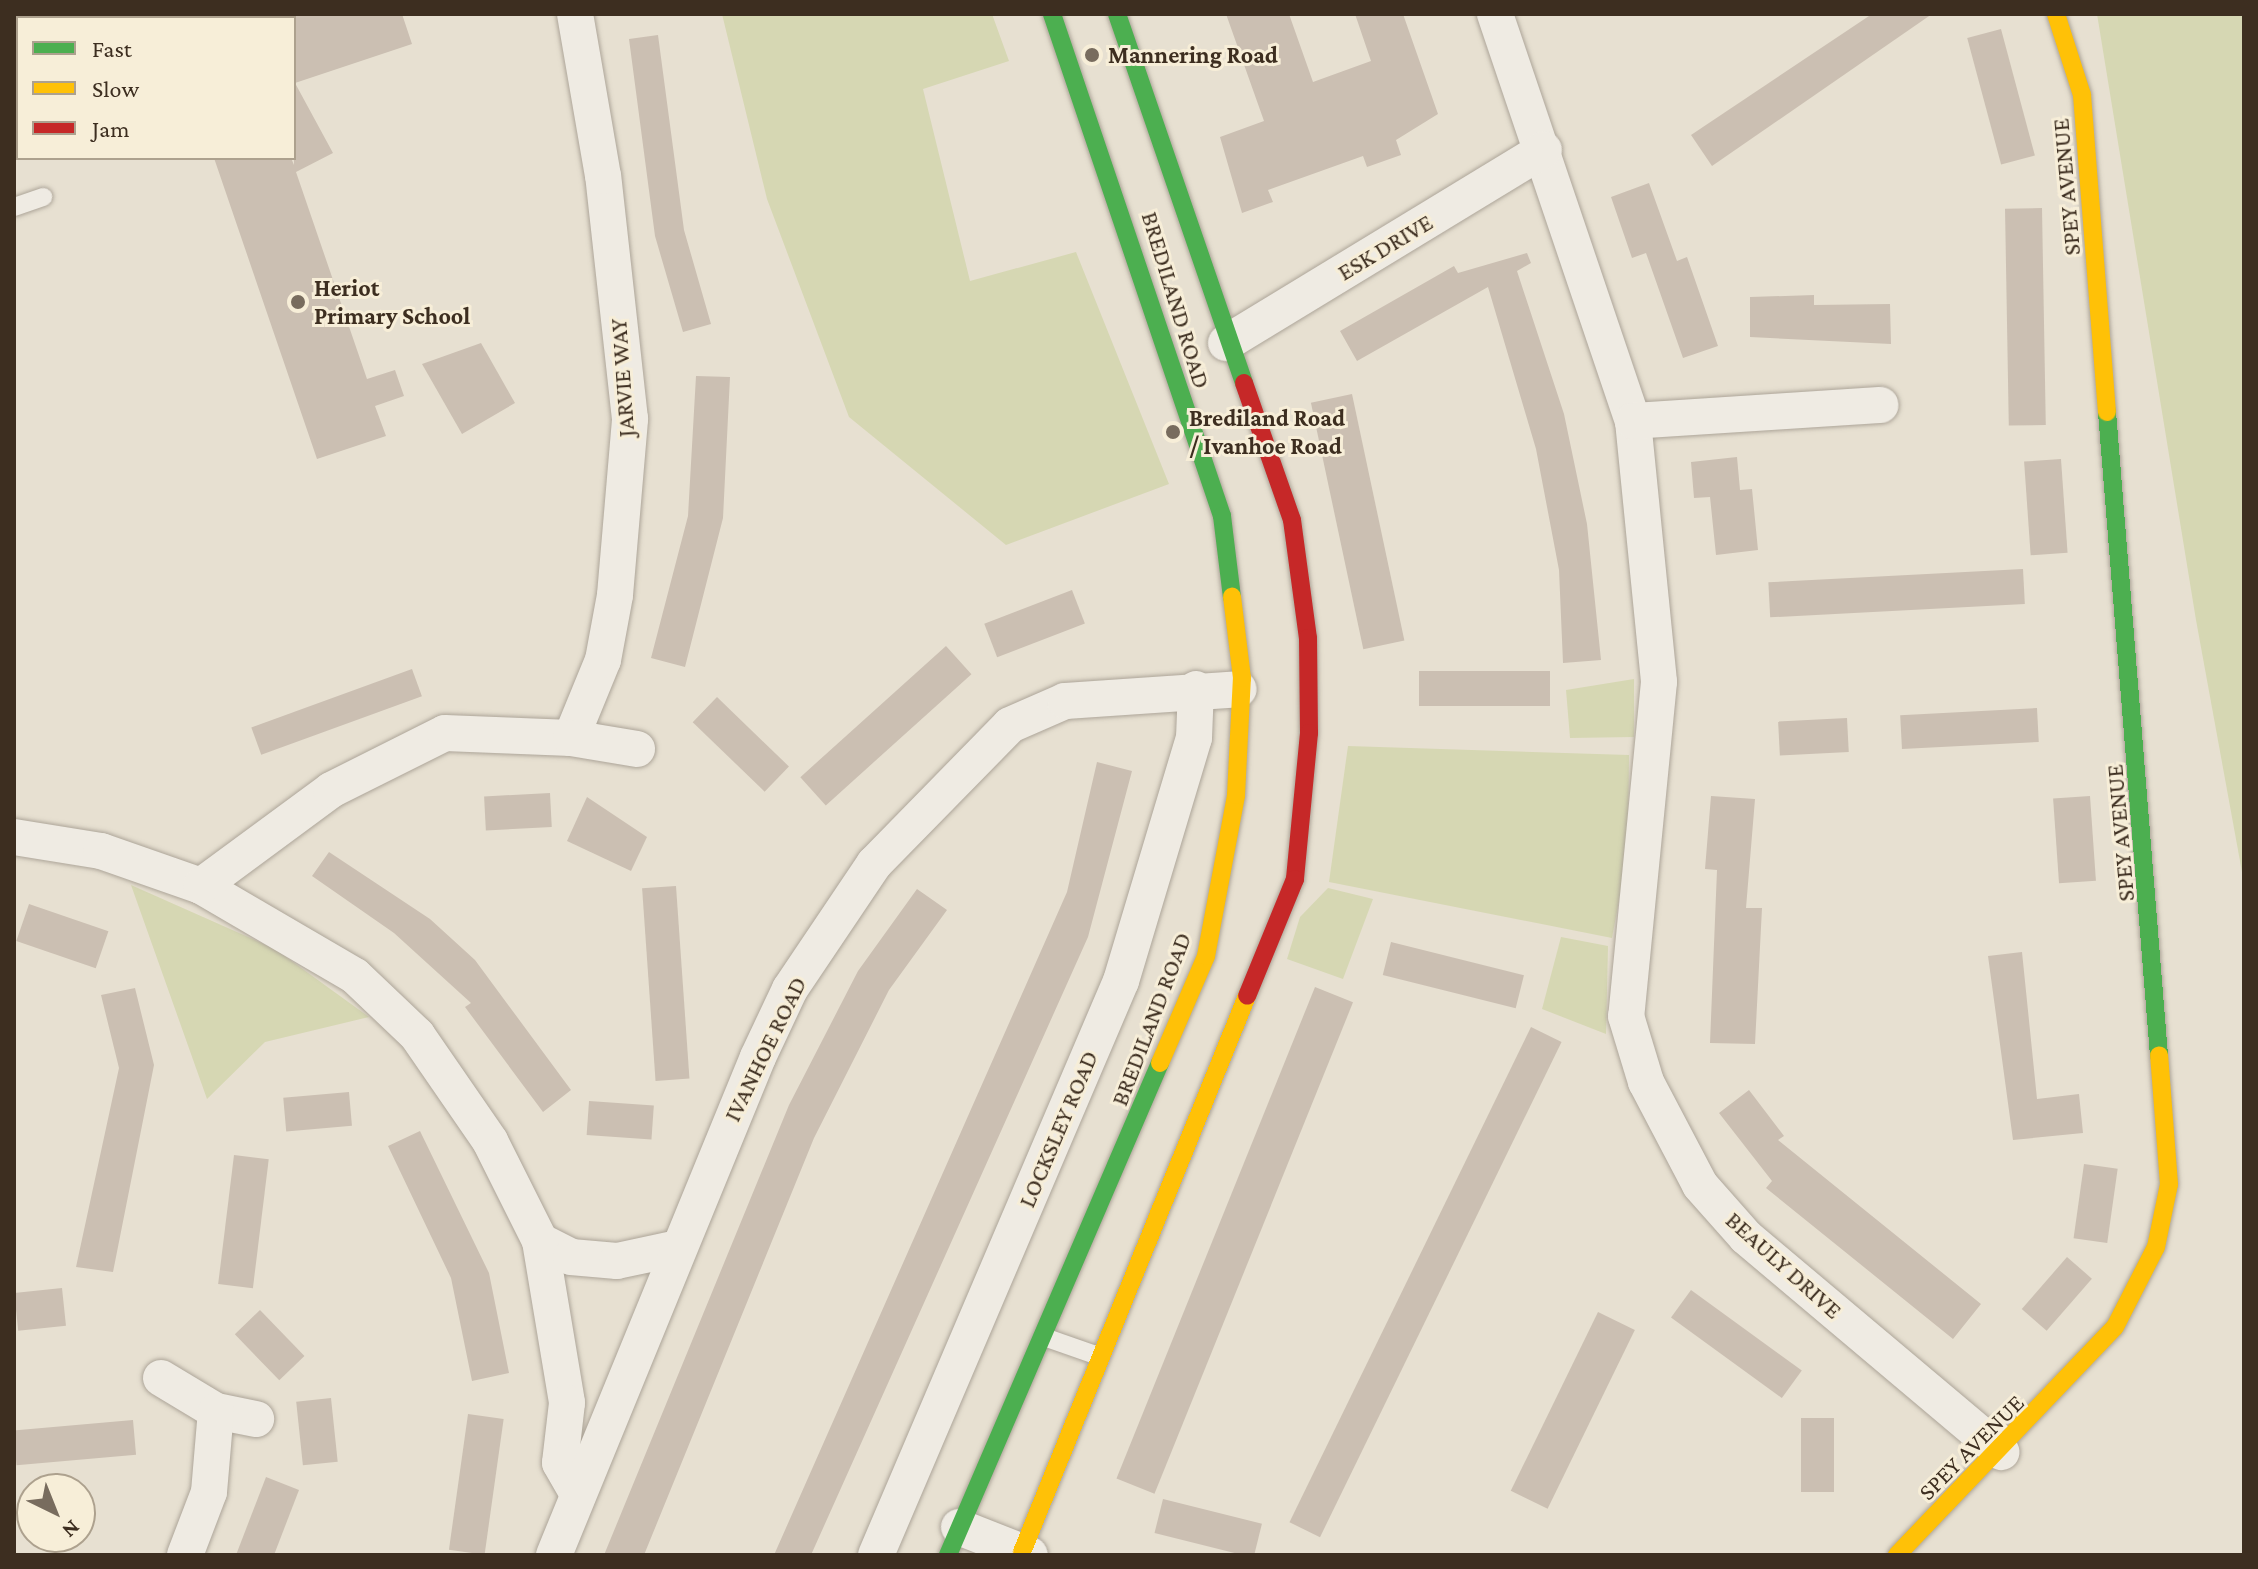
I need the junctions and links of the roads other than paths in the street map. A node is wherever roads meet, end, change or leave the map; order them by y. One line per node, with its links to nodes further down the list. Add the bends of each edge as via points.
1 (575, 14): 14 (street, JARVIE WAY, via 603,176 630,419 615,595 603,660)
2 (1052, 14): 13 (street, BREDILAND ROAD, via 1222,516)
3 (1117, 14): 9 (street, BREDILAND ROAD)
4 (1495, 14): 6 (street)
5 (2056, 14): 25 (street, SPEY AVENUE, via 2082,95 2169,1184 2156,1247 2130,1303 2084,1368)
6 (1544, 150): 9 (street, ESK DRIVE); 11 (street)
7 (43, 197): 8 (lane)
8 (14, 207)
9 (1226, 343): 21 (street, BREDILAND ROAD, via 1292,520 1308,638 1309,733 1295,879)
10 (1880, 405): 11 (street)
11 (1633, 421): 25 (street, BEAULY DRIVE, via 1652,564 1656,746 1626,1016 1669,1132 1700,1185 1746,1237)
12 (1196, 689): 13 (street, IVANHOE ROAD); 19 (street, IVANHOE ROAD, via 1065,701 1010,725 949,781 874,864 790,989); 31 (street, LOCKSLEY ROAD, via 1194,738 1121,981)
13 (1239, 689): 20 (street, BREDILAND ROAD, via 1236,795 1206,956)
14 (571, 738): 15 (street); 17 (street, via 445,733 331,790)
15 (637, 749)
16 (14, 837): 17 (street, via 101,851)
17 (201, 886): 18 (street, via 355,976 417,1035 490,1141)
18 (540, 1241): 19 (street, via 571,1257 617,1261); 26 (street, via 567,1403 560,1463)
19 (673, 1249): 26 (street, IVANHOE ROAD, via 643,1343)
20 (1044, 1337): 21 (lane); 27 (street, BREDILAND ROAD)
21 (1104, 1358): 28 (street, BREDILAND ROAD)
22 (161, 1378): 23 (street)
23 (216, 1411): 24 (street); 29 (street, via 209,1492)
24 (256, 1419)
25 (2001, 1452): 32 (street, SPEY AVENUE)
26 (576, 1491): 30 (street, IVANHOE ROAD)
27 (953, 1541): 28 (street)
28 (1026, 1553)
29 (185, 1555)
30 (554, 1555)
31 (876, 1555)
32 (1897, 1555)

